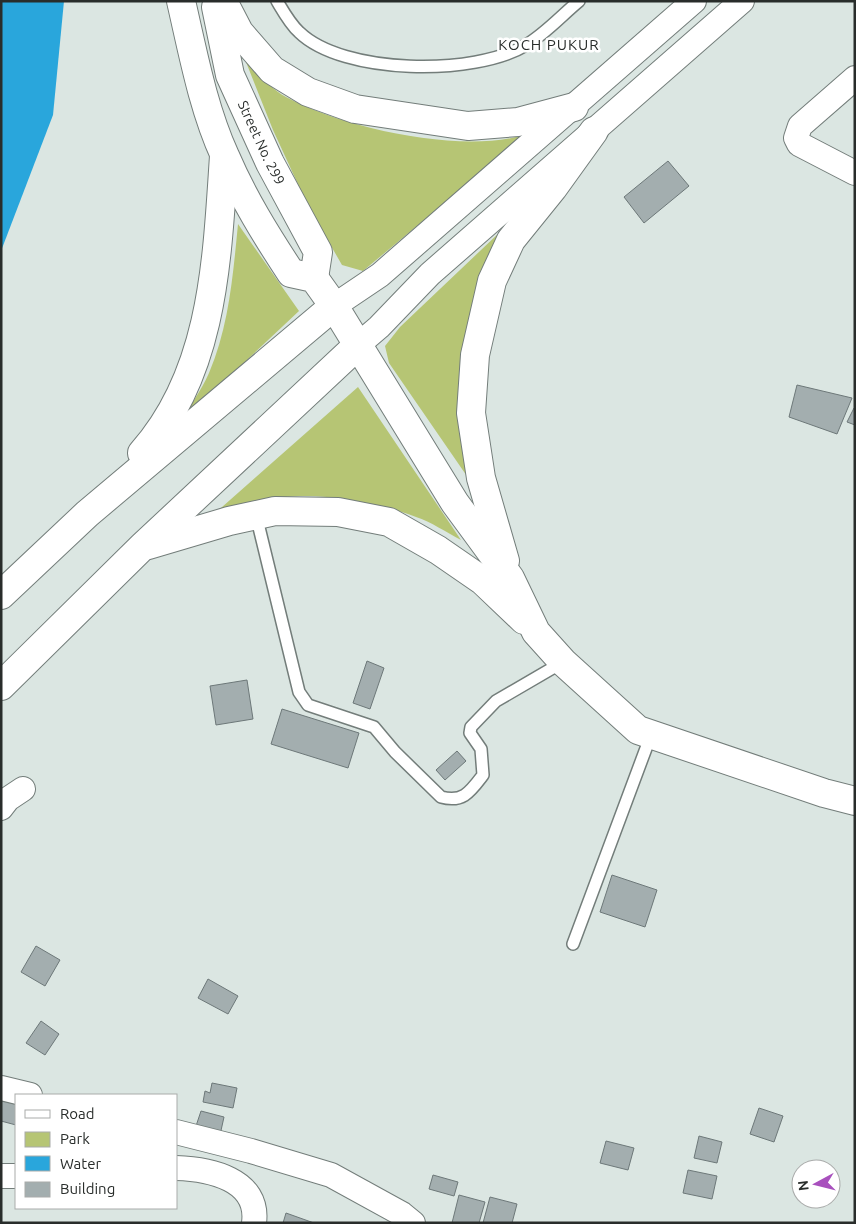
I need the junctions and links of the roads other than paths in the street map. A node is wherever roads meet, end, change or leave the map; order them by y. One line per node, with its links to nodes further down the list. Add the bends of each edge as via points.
1 (181, 1): 11 (street, via 199,79)
2 (215, 1): 13 (street, Street No. 299, via 230,75 270,163 318,252)
3 (223, 1): 9 (street, via 239,32 272,70 308,92 355,109 468,126 518,122)
4 (277, 1): 5 (lane, via 299,33 331,52 387,65 438,68 507,54 526,45)
5 (579, 1)
6 (694, 1): 9 (street)
7 (742, 1): 10 (street)
8 (855, 78): 12 (street, via 800,126 796,138 799,144)
9 (574, 107): 14 (street, via 380,275)
10 (594, 131): 15 (street, via 430,274); 19 (street, via 511,240 492,281 475,355 472,413 480,469)
11 (224, 154): 13 (street, via 256,220 291,273); 16 (street, via 216,266 204,332 188,377 159,434)
12 (855, 173)
13 (314, 278): 14 (street)
14 (334, 306): 15 (street); 16 (street)
15 (358, 345): 18 (street); 19 (street, via 455,503)
16 (87, 514): 20 (street)
17 (256, 515): 18 (street); 21 (street, via 275,511 338,512 389,522 438,550 483,582); 22 (lane, via 303,700 308,705 374,727 441,798 451,800 468,795 483,775 481,749 470,733 471,727 496,701)
18 (143, 546): 23 (street)
19 (510, 578): 21 (street)
20 (1, 595)
21 (536, 632): 22 (street)
22 (563, 662): 24 (street, via 638,730)
23 (1, 686)
24 (651, 735): 26 (street); 28 (lane)
25 (23, 789): 27 (street)
26 (855, 801)
27 (1, 808)
28 (573, 944)
29 (1, 1088): 30 (street)
30 (26, 1094)
31 (178, 1133): 36 (street, via 331,1175)
32 (178, 1168): 35 (street, via 224,1175 240,1185 250,1196)
33 (1, 1176): 34 (street)
34 (15, 1176)
35 (254, 1223)
36 (413, 1223)

